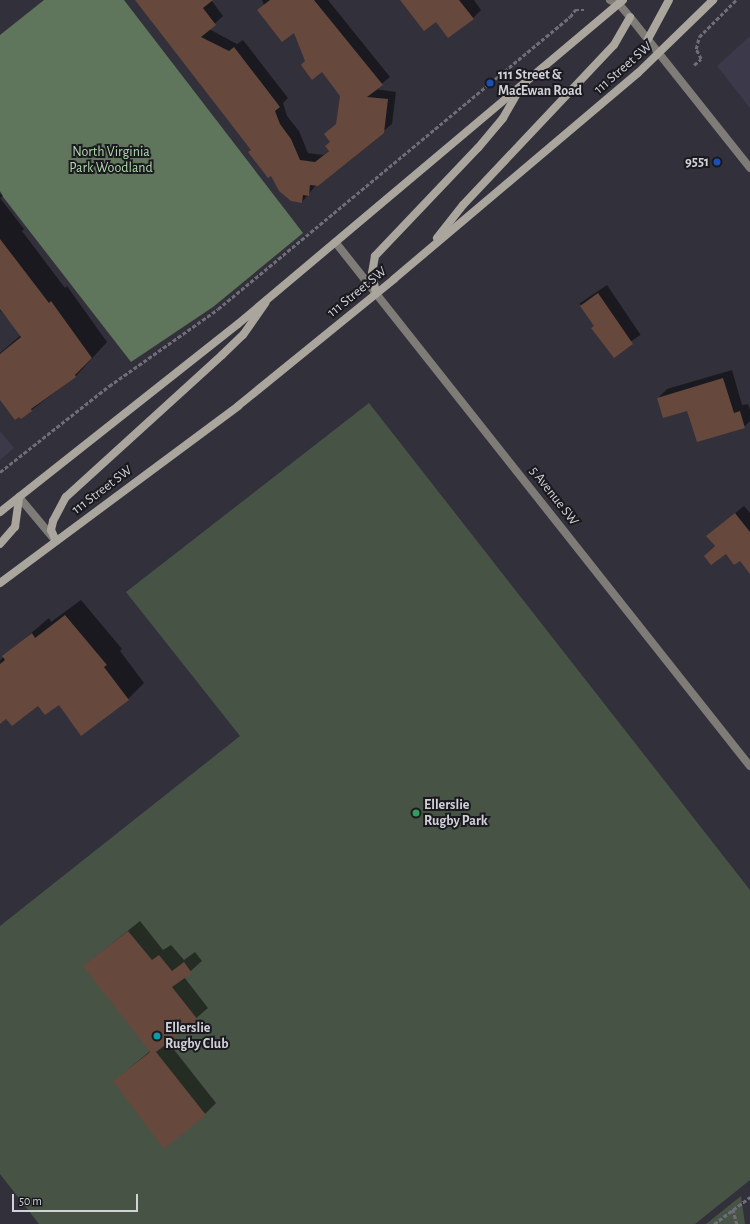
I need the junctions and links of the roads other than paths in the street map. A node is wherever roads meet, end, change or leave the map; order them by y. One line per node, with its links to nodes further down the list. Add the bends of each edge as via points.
1 (610, 0): 4 (street)
2 (669, 0): 6 (main road)
3 (714, 0): 7 (main road, 111 Street SW)
4 (620, 1): 5 (street); 8 (main road)
5 (630, 17): 6 (street); 11 (main road, via 614,45 463,205)
6 (648, 39): 7 (street)
7 (659, 54): 9 (street); 11 (main road, 111 Street SW)
8 (522, 86): 10 (main road); 12 (main road, via 503,118 478,148 375,256 372,273)
9 (750, 168)
10 (336, 243): 12 (street, 5 Avenue SW); 13 (main road)
11 (424, 254): 12 (main road, 111 Street SW)
12 (376, 293): 16 (main road, 111 Street SW, via 238,406); 19 (street, 5 Avenue SW)
13 (268, 299): 14 (main road); 16 (main road, via 257,317 222,356 66,496 53,521 51,530)
14 (19, 497): 15 (main road); 16 (street); 17 (main road, via 15,527)
15 (0, 512)
16 (56, 541): 18 (main road, 111 Street SW)
17 (0, 544)
18 (0, 583)
19 (750, 766)

